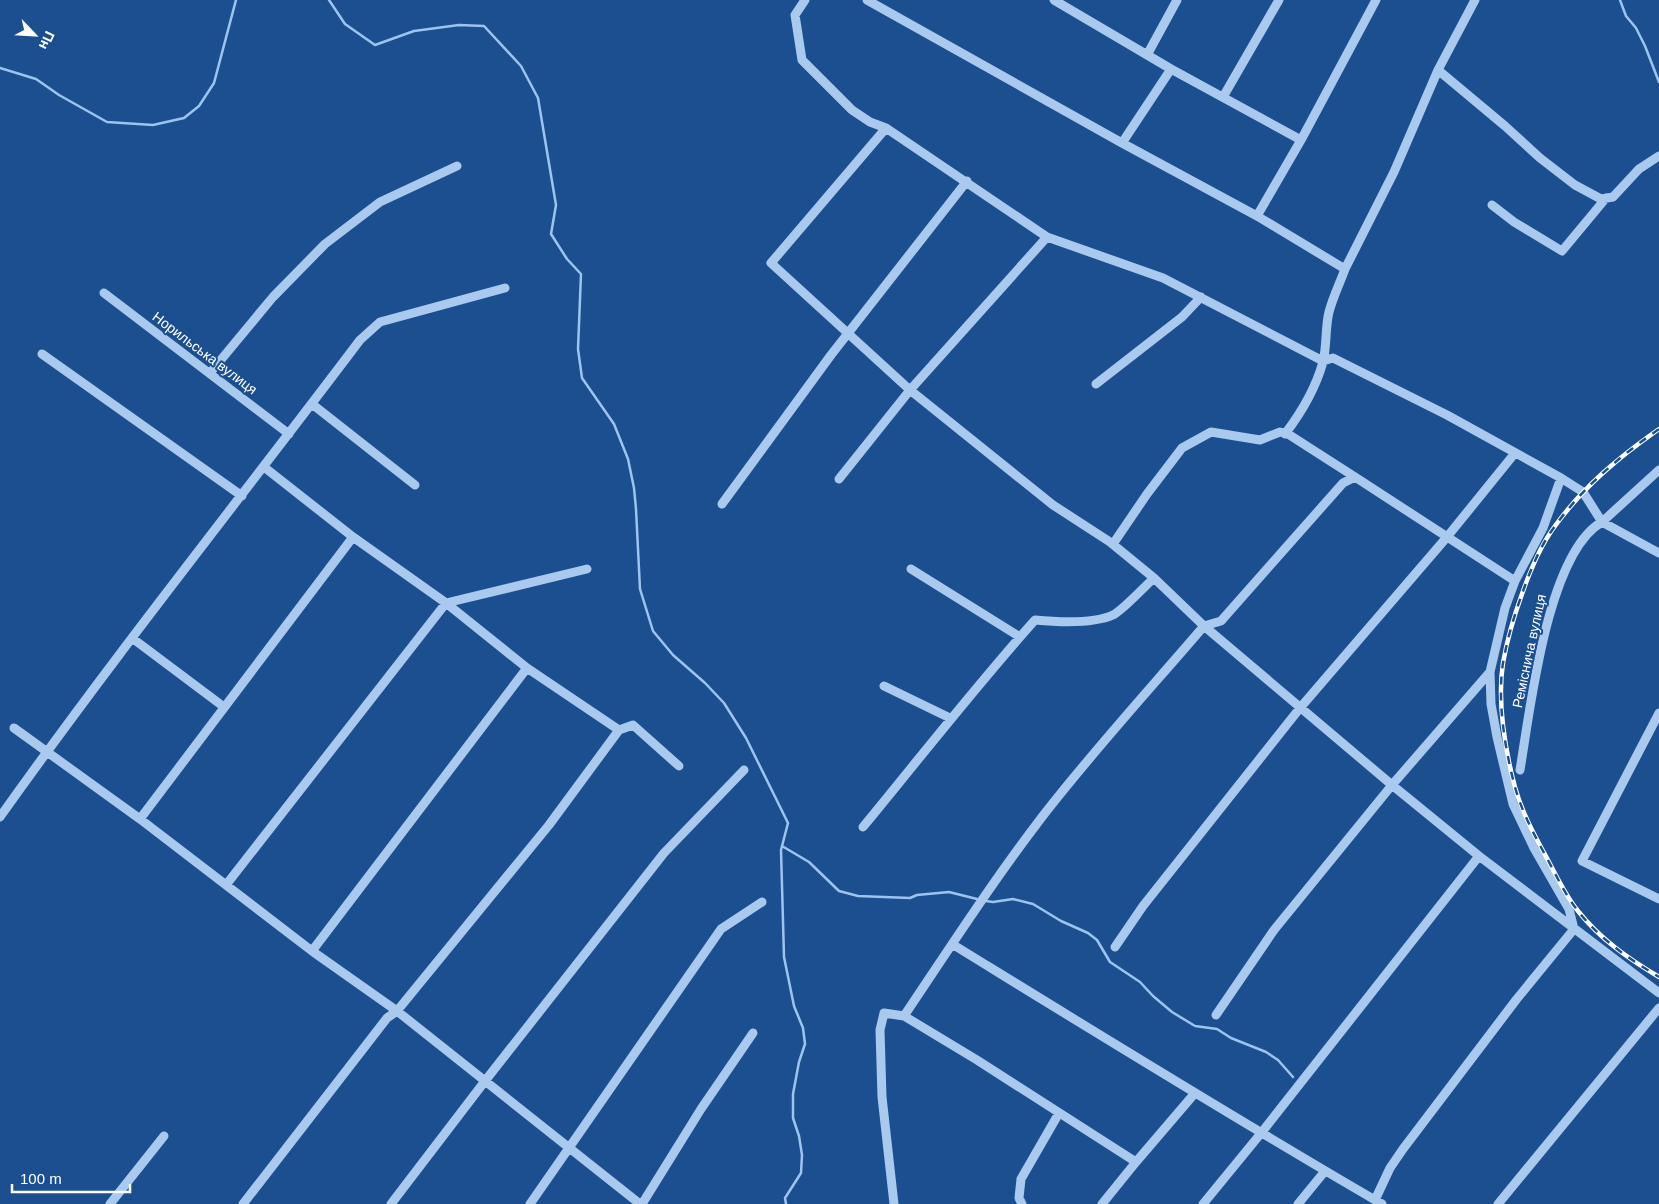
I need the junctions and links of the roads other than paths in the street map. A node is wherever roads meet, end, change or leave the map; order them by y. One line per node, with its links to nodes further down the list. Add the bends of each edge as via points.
1 (805, 0): 13 (street, via 795,15 802,60 852,110)
2 (867, 0): 15 (street)
3 (1054, 0): 8 (street)
4 (1177, 0): 9 (street)
5 (1279, 0): 12 (street)
6 (1376, 0): 14 (street)
7 (1475, 0): 11 (street)
8 (1070, 4): 9 (street)
9 (1147, 55): 10 (street)
10 (1171, 69): 12 (street); 15 (street)
11 (1438, 70): 19 (street, via 1575,185 1601,199); 23 (street, via 1394,172)
12 (1223, 97): 14 (street)
13 (886, 128): 18 (street); 27 (street, via 771,263)
14 (1301, 140): 21 (street)
15 (1122, 143): 21 (street)
16 (1659, 156): 19 (street, via 1639,169 1613,197)
17 (457, 166): 30 (street, via 380,202 325,244 273,298)
18 (967, 181): 22 (street); 27 (street)
19 (1606, 198): 20 (street, via 1562,251)
20 (1492, 205)
21 (1257, 216): 23 (street)
22 (1047, 237): 26 (street, via 1163,278); 32 (street)
23 (1345, 269): 29 (street, via 1329,314)
24 (505, 288): 33 (street, via 380,322 360,340)
25 (104, 293): 30 (street, Норильська вулиця)
26 (1201, 297): 29 (street); 31 (street, via 1182,317)
27 (848, 333): 32 (street); 44 (street)
28 (42, 354): 43 (street)
29 (1323, 361): 35 (street, via 1305,403); 36 (street, via 1333,358)
30 (210, 373): 34 (street, Норильська вулиця)
31 (1096, 384)
32 (910, 390): 41 (street); 48 (street, via 1052,505)
33 (312, 404): 34 (street); 42 (street)
34 (289, 434): 37 (street)
35 (1285, 434): 39 (street); 48 (street, via 1280,432 1260,440 1211,432 1182,448)
36 (1515, 453): 40 (street); 47 (street)
37 (264, 467): 43 (street); 46 (street)
38 (1659, 470): 45 (street, Реміснича вулиця)
39 (1355, 477): 47 (street); 55 (street, via 1343,483 1221,621)
40 (1561, 478): 45 (street, via 1583,492); 53 (street, via 1543,528)
41 (839, 479)
42 (415, 485)
43 (242, 496): 57 (street)
44 (722, 504)
45 (1602, 522): 49 (street); 70 (street, Реміснича вулиця, via 1574,552 1556,592 1544,638)
46 (353, 537): 54 (street); 61 (street)
47 (1447, 537): 53 (street); 62 (street)
48 (1113, 544): 52 (street)
49 (1659, 553)
50 (587, 569): 54 (street)
51 (911, 569): 56 (street)
52 (1154, 578): 55 (street); 56 (street, via 1114,614 1095,620 1035,620)
53 (1515, 581): 59 (street)
54 (446, 603): 58 (street); 76 (street)
55 (1204, 626): 62 (street); 80 (street, via 1043,816)
56 (1020, 637): 64 (street)
57 (132, 638): 61 (street); 67 (street)
58 (527, 668): 66 (street); 82 (street)
59 (1490, 672): 71 (street); 79 (street, via 1491,704 1512,804 1570,909)
60 (884, 686): 64 (street)
61 (224, 707): 73 (street)
62 (1300, 708): 71 (street); 81 (street, via 1143,906)
63 (1659, 713): 77 (street, via 1582,861)
64 (950, 718): 74 (street)
65 (14, 728): 67 (street)
66 (619, 730): 68 (street, via 633,725); 85 (street, via 549,825)
67 (47, 752): 72 (street); 73 (street)
68 (680, 766)
69 (744, 770): 89 (street, via 664,853)
70 (1520, 770)
71 (1392, 785): 75 (street); 86 (street, via 1274,930)
72 (0, 817)
73 (140, 818): 76 (street)
74 (863, 827)
75 (1479, 856): 79 (street); 92 (street)
76 (226, 885): 82 (street)
77 (1659, 900)
78 (762, 902): 94 (street, via 721,929)
79 (1574, 929): 83 (street); 97 (street, via 1403,1148 1390,1168)
80 (952, 944): 87 (street); 90 (street)
81 (1115, 947)
82 (312, 951): 85 (street)
83 (1659, 993)
84 (1659, 1008): 108 (street)
85 (397, 1011): 89 (street); 99 (street, via 387,1018)
86 (1216, 1015)
87 (904, 1016): 91 (street); 103 (street, via 884,1013 880,1030 882,1097)
88 (753, 1033): 102 (street)
89 (485, 1080): 94 (street); 100 (street)
90 (1195, 1094): 92 (street); 95 (street)
91 (1059, 1113): 95 (street); 104 (street, via 1021,1180 1019,1198)
92 (1262, 1132): 96 (street); 106 (street)
93 (164, 1136): 98 (street)
94 (569, 1148): 101 (street); 102 (street)
95 (1136, 1162): 105 (street)
96 (1325, 1171): 97 (street); 107 (street)
97 (1379, 1202)
98 (110, 1204)
99 (243, 1204)
100 (391, 1204)
101 (530, 1204)
102 (641, 1204)
103 (894, 1204)
104 (1022, 1204)
105 (1102, 1204)
106 (1203, 1204)
107 (1298, 1204)
108 (1498, 1204)

